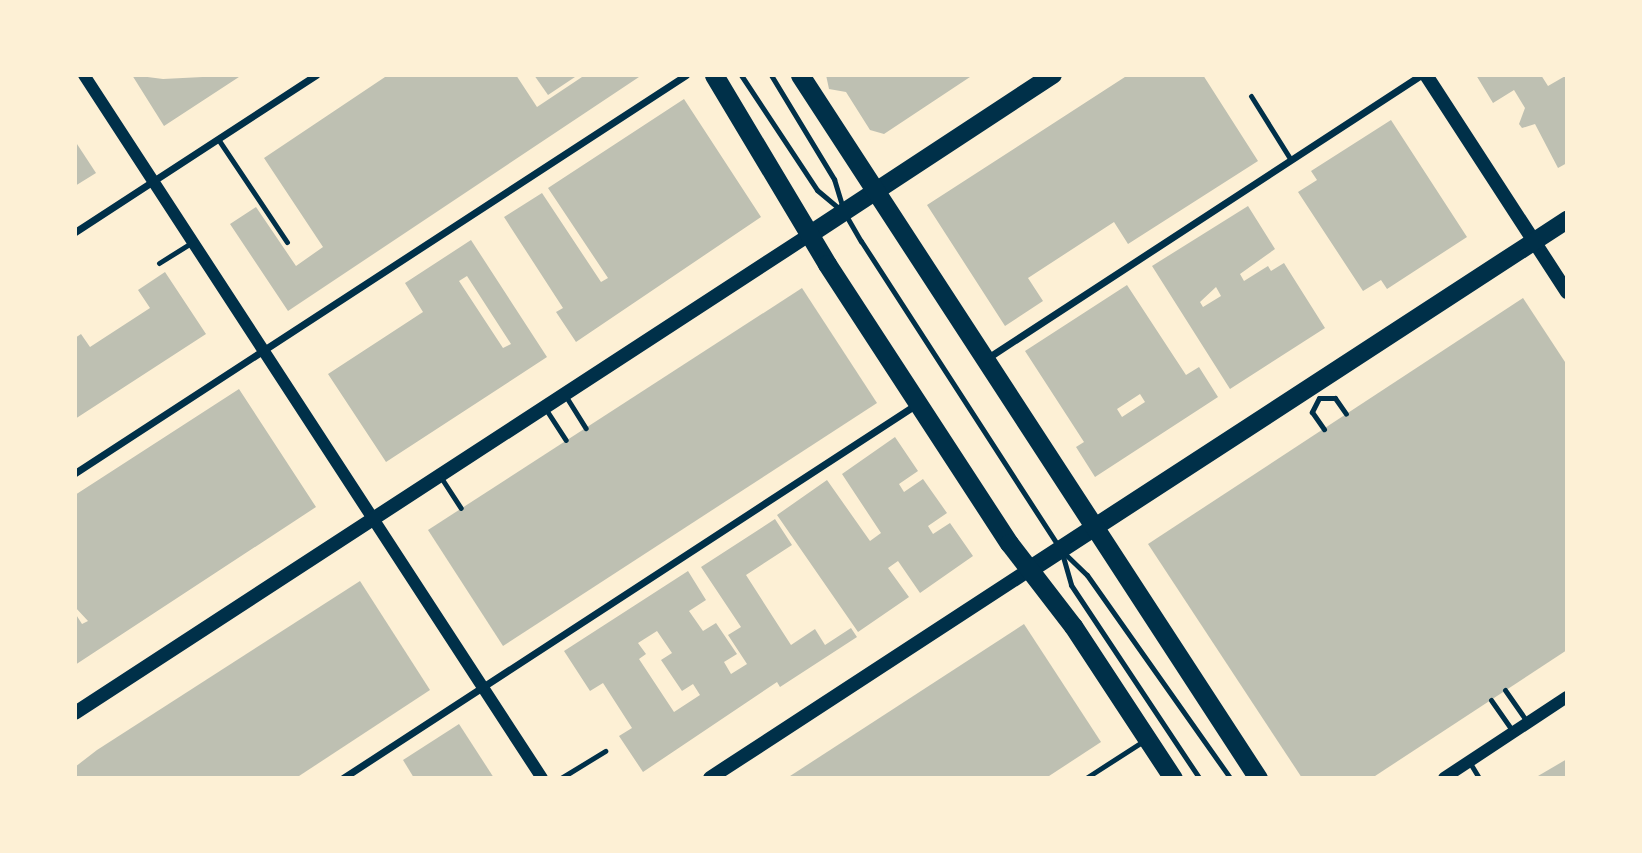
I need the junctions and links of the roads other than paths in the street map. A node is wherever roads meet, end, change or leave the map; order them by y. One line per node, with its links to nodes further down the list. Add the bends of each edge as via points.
1 (84, 75): 13 (street)
2 (316, 75): 11 (street)
3 (686, 75): 24 (street)
4 (714, 75): 18 (highway)
5 (741, 75): 15 (lane, via 817,190)
6 (771, 75): 15 (lane, via 834,179)
7 (800, 75): 14 (highway)
8 (1053, 75): 14 (main road)
9 (1423, 75): 12 (street); 20 (main road)
10 (1251, 96): 12 (lane)
11 (218, 139): 13 (street); 21 (lane)
12 (1291, 160): 25 (street)
13 (153, 181): 17 (street); 19 (street)
14 (876, 191): 15 (main road); 25 (highway)
15 (844, 212): 18 (main road); 39 (lane)
16 (1567, 220): 20 (main road)
17 (75, 232)
18 (809, 235): 27 (main road); 28 (highway)
19 (193, 241): 22 (lane); 24 (street)
20 (1534, 241): 23 (main road); 26 (main road)
21 (287, 242)
22 (159, 263)
23 (1567, 292)
24 (264, 350): 34 (street); 37 (street)
25 (986, 359): 38 (highway)
26 (1316, 393): 30 (lane, via 1335,398); 32 (lane, via 1312,412); 38 (main road)
27 (565, 394): 29 (main road); 31 (lane)
28 (917, 404): 40 (highway); 41 (street)
29 (545, 408): 33 (lane); 35 (main road)
30 (1346, 414)
31 (586, 428)
32 (1324, 429)
33 (566, 440)
34 (75, 473)
35 (440, 476): 36 (lane); 37 (main road)
36 (461, 508)
37 (374, 519): 41 (street); 45 (main road)
38 (1096, 529): 39 (main road); 59 (highway)
39 (1061, 550): 40 (main road); 57 (lane, via 1071,585); 58 (lane, via 1087,575)
40 (1029, 570): 48 (highway, via 1073,626); 54 (main road)
41 (483, 687): 51 (street); 52 (street)
42 (1505, 690): 46 (lane)
43 (1567, 697): 46 (street)
44 (1491, 700): 47 (lane)
45 (75, 713)
46 (1528, 723): 47 (street)
47 (1513, 732): 50 (street)
48 (1147, 738): 55 (lane); 56 (highway)
49 (605, 751): 53 (lane)
50 (1469, 761): 60 (street); 61 (lane)
51 (343, 778)
52 (542, 778)
53 (561, 778)
54 (710, 778)
55 (1086, 778)
56 (1173, 778)
57 (1199, 778)
58 (1230, 778)
59 (1258, 778)
60 (1444, 778)
61 (1479, 778)

